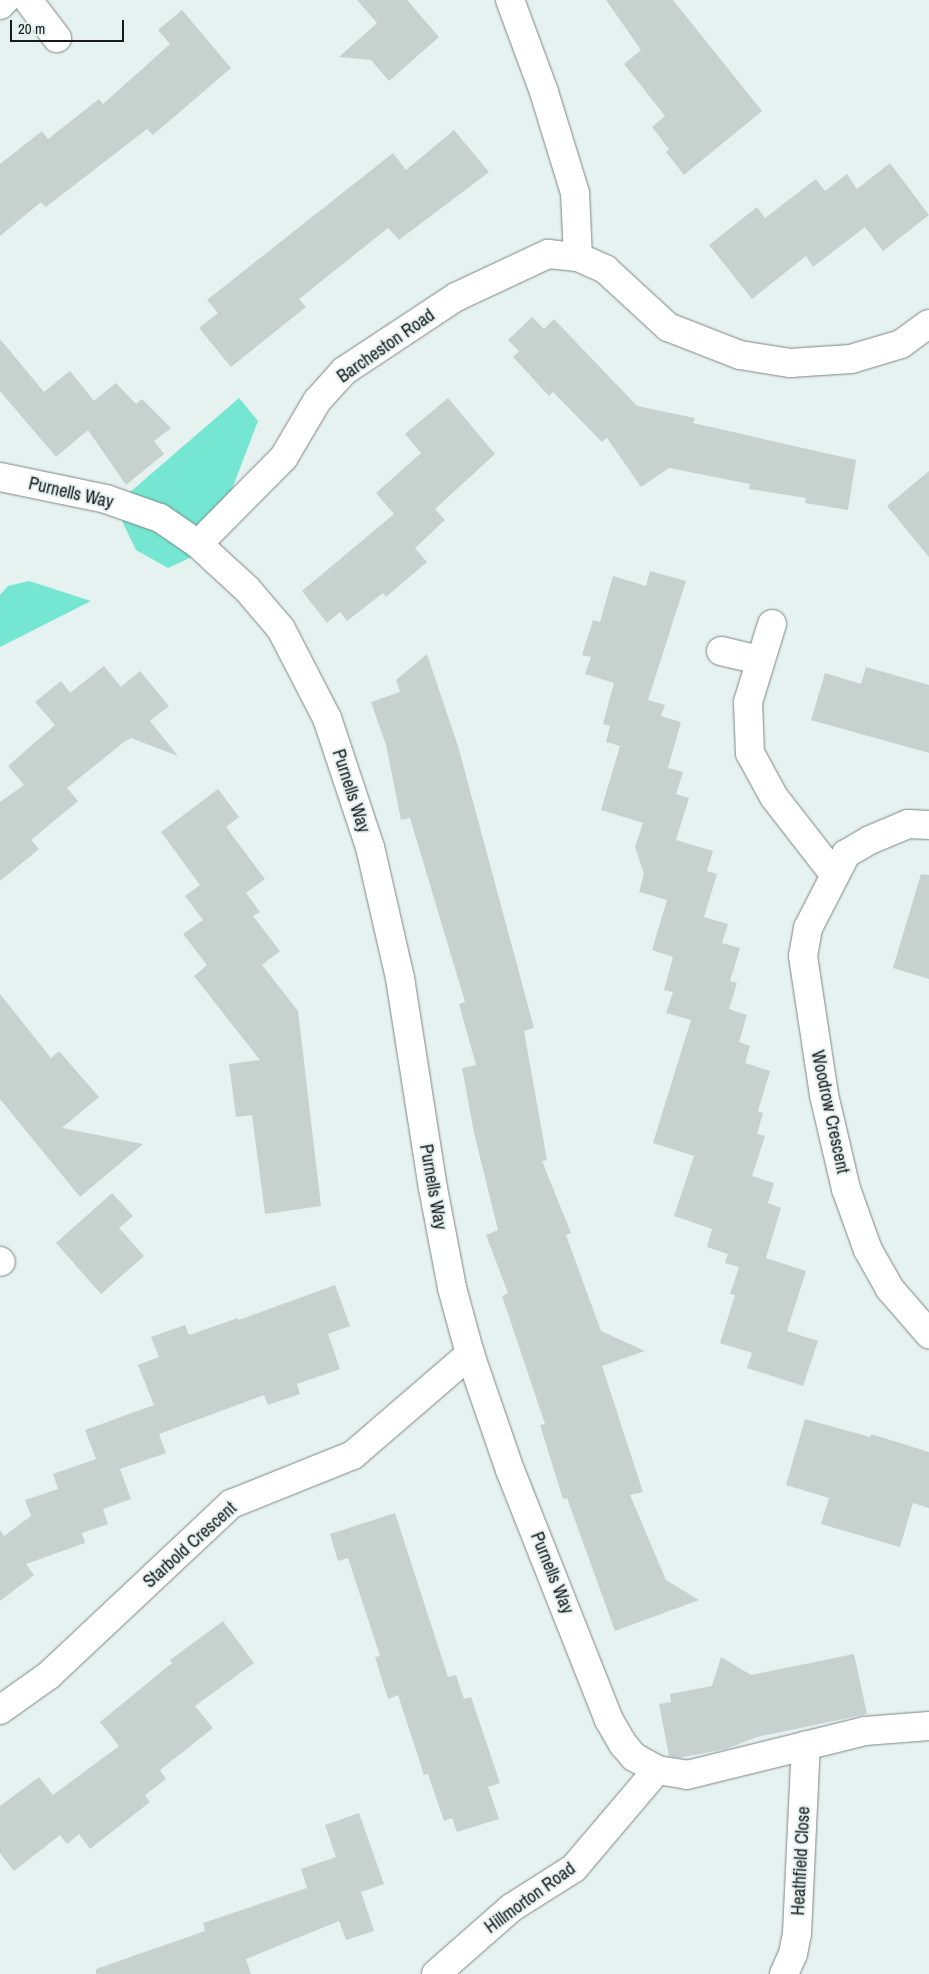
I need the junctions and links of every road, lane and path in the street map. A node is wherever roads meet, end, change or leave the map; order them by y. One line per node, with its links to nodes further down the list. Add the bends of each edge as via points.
1 (6, 0): 4 (street)
2 (28, 0): 5 (street)
3 (510, 0): 6 (street, via 544,92 575,193)
4 (0, 5)
5 (57, 38)
6 (578, 257): 7 (street, Barcheston Road, via 605,269 668,327 740,355 790,362 851,359 900,344); 9 (street, Barcheston Road, via 548,254 500,275 456,298 344,371 317,401 284,457)
7 (929, 324)
8 (0, 477): 9 (street, Purnells Way, via 106,499 160,518)
9 (198, 544): 16 (street, Purnells Way, via 247,589 280,629 330,728 370,848 400,978 433,1188 452,1288)
10 (772, 624): 12 (street)
11 (721, 651): 12 (street)
12 (759, 660): 14 (street, via 748,702 750,754 774,796)
13 (929, 825): 14 (street, Woodrow Crescent, via 908,824 870,840 846,854)
14 (834, 874): 15 (street, Woodrow Crescent, via 808,928 804,956 824,1095 846,1189 868,1250 890,1290)
15 (929, 1334)
16 (470, 1354): 17 (street, Starbold Crescent, via 353,1455 231,1504 49,1675); 20 (street, Purnells Way, via 510,1470 609,1720 634,1757)
17 (0, 1710)
18 (929, 1726): 19 (street, Purnells Way, via 865,1731)
19 (806, 1745): 20 (street, Purnells Way, via 687,1775); 22 (street, Heathfield Close, via 797,1932 793,1954)
20 (657, 1770): 21 (street, Hillmorton Road, via 574,1868 511,1908)
21 (436, 1974)
22 (784, 1974)

